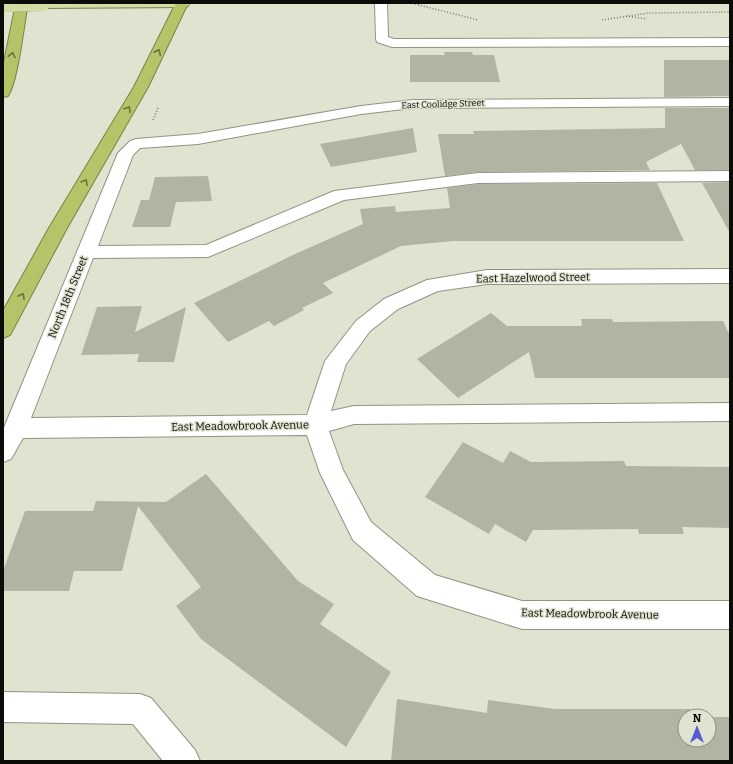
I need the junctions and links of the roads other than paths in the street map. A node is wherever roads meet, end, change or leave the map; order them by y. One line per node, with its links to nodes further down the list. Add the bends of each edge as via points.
1 (22, 3): 6 (highway, one-way to 1)
2 (183, 3): 4 (main road, bridge); 12 (highway, one-way to 2, via 58,228 141,87)
3 (381, 3): 5 (street, via 382,39 392,43)
4 (3, 5)
5 (730, 42)
6 (3, 93)
7 (730, 102): 8 (street, East Coolidge Street, via 413,104 361,110 198,139)
8 (136, 144): 10 (street, North 18th Street, via 126,153)
9 (730, 176): 10 (street, via 470,178 340,195 208,251)
10 (86, 252): 15 (street, North 18th Street)
11 (730, 276): 14 (street, East Hazelwood Street, via 487,277 434,285 391,304 362,326 336,361)
12 (3, 330)
13 (730, 412): 14 (street, via 354,415)
14 (315, 425): 15 (street, East Meadowbrook Avenue); 17 (street, East Meadowbrook Avenue, via 332,473 362,531 427,586 522,615)
15 (16, 428): 16 (street, North 18th Street)
16 (3, 452)
17 (730, 615)
18 (3, 707): 19 (street, via 140,709)
19 (184, 761)

